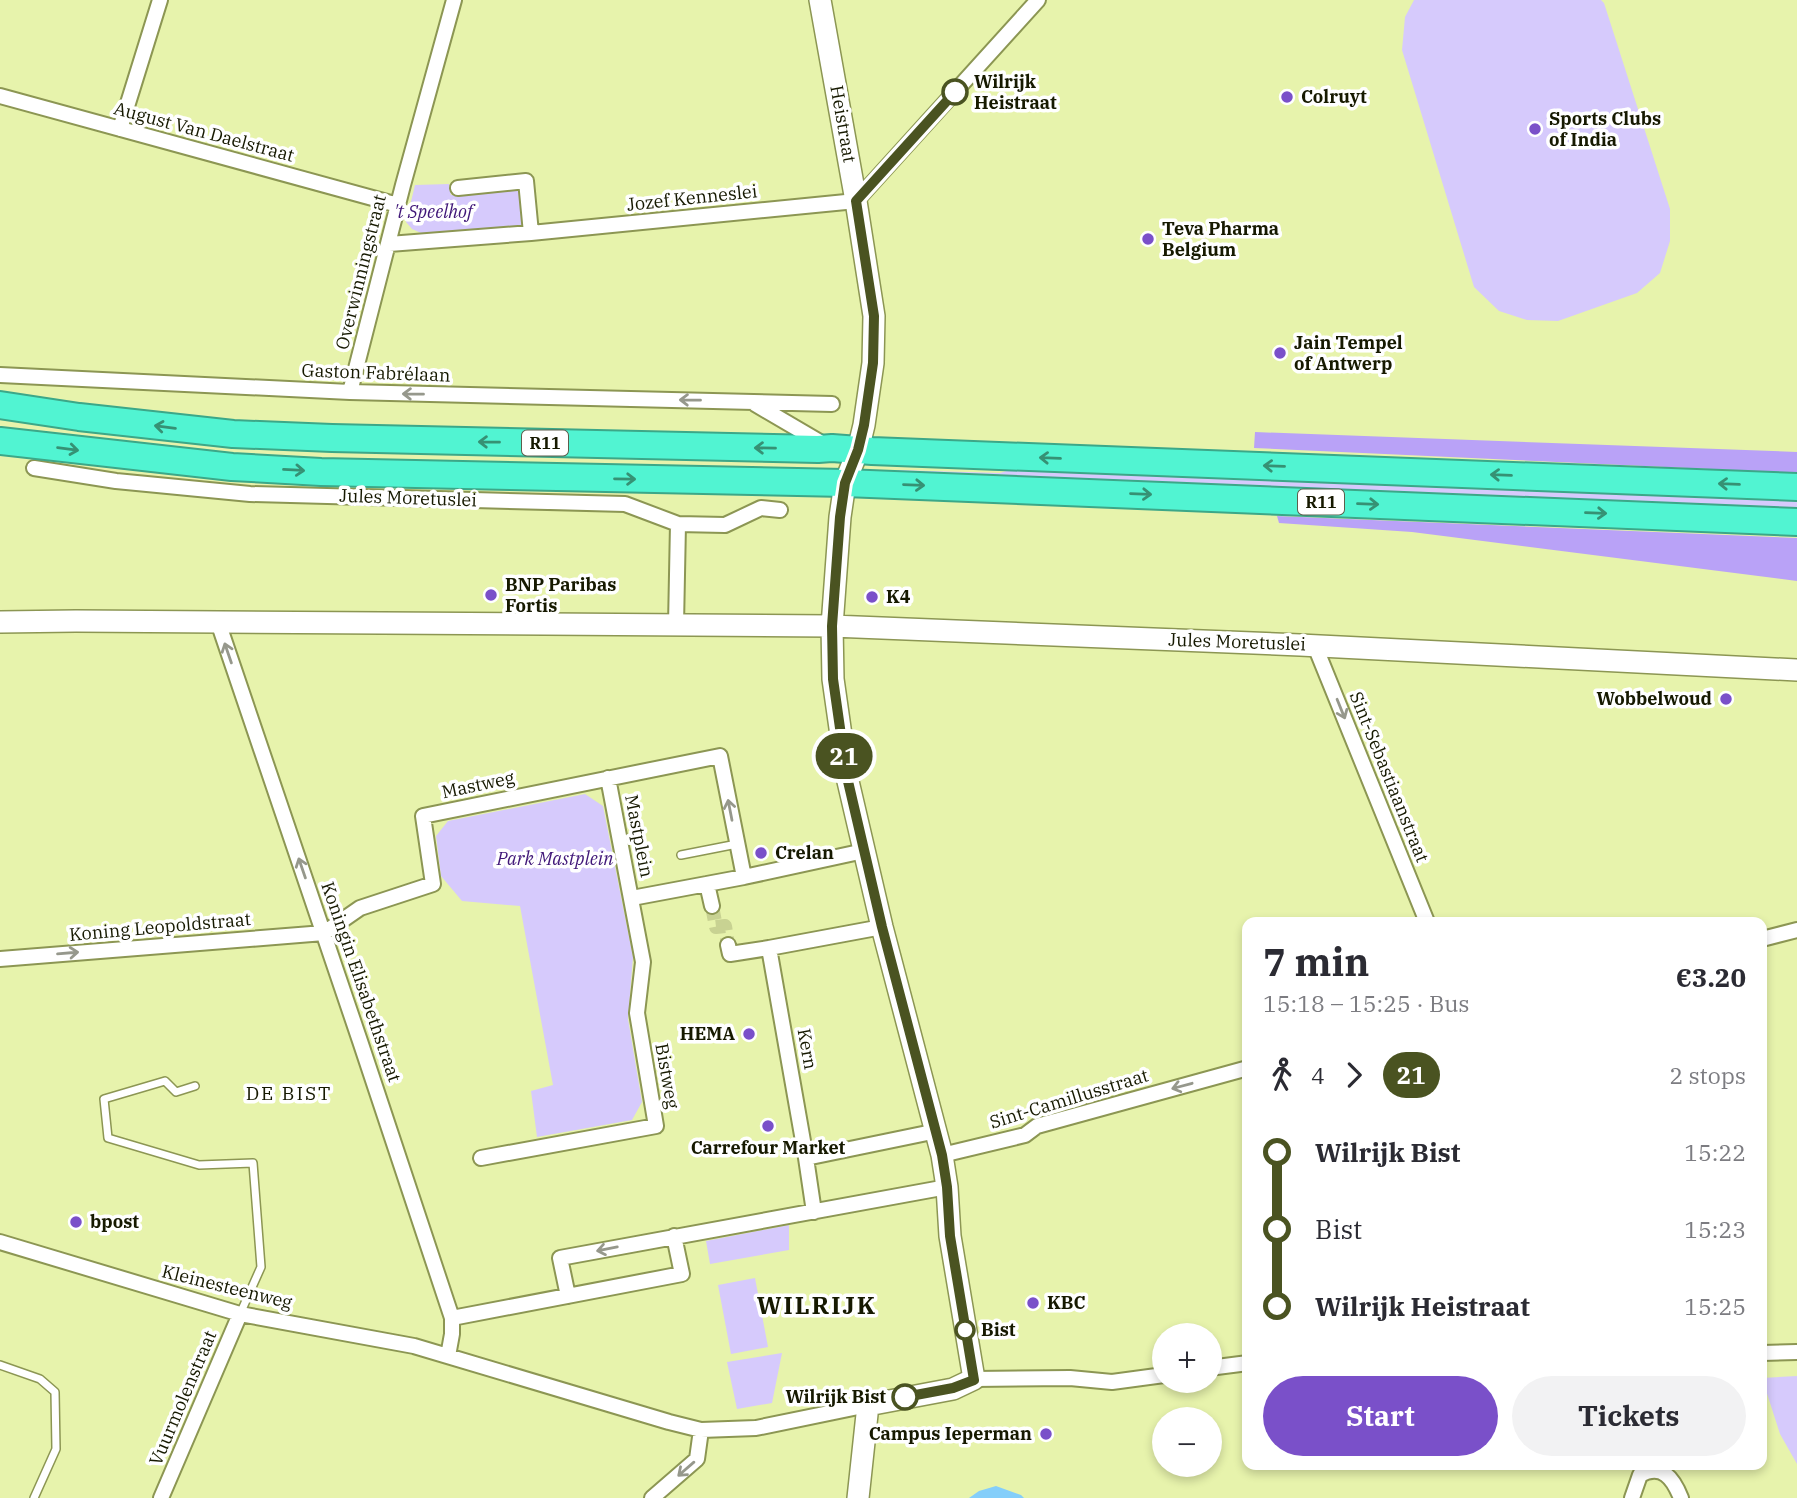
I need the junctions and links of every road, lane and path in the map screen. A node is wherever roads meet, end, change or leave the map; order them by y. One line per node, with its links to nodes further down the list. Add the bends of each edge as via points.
1 (160, 0): 6 (street)
2 (454, 0): 9 (street, Overwinningstraat)
3 (820, 0): 8 (street, Heistraat)
4 (1038, 0): 8 (street)
5 (0, 96): 6 (street, August Van Daelstraat)
6 (120, 129): 9 (street, August Van Daelstraat)
7 (458, 188): 10 (street, via 526,181)
8 (856, 201): 10 (street, Jozef Kenneslei); 18 (street, Heistraat, via 874,316 873,363 864,425)
9 (398, 205): 11 (street, Overwinningstraat)
10 (531, 233): 11 (street, Jozef Kenneslei)
11 (389, 244): 13 (street, Overwinningstraat)
12 (0, 375): 13 (street, Gaston Fabrélaan)
13 (350, 392): 14 (street, Gaston Fabrélaan, one-way to 13)
14 (752, 402): 15 (street, Gaston Fabrélaan); 18 (street, Gaston Fabrélaan, via 818,442)
15 (832, 404)
16 (0, 405): 18 (highway, R11, one-way to 16, via 233,434)
17 (0, 441): 20 (highway, R11, one-way to 20, via 321,472)
18 (845, 449): 20 (street, Heistraat); 21 (highway, R11, one-way to 18)
19 (34, 468): 24 (street, Jules Moretuslei, via 250,494 625,504)
20 (845, 483): 23 (highway, R11, one-way to 23); 28 (street, Heistraat)
21 (1797, 487)
22 (780, 510): 24 (street, Jules Moretuslei, via 761,508 725,525)
23 (1797, 522)
24 (678, 524): 27 (street)
25 (0, 622): 26 (street, Jules Moretuslei)
26 (218, 622): 27 (street, Jules Moretuslei); 42 (street, Koningin Elisabethstraat, one-way to 26)
27 (676, 625): 28 (street, Jules Moretuslei)
28 (832, 626): 29 (street, Jules Moretuslei); 33 (street, Heistraat, via 835,699)
29 (1315, 646): 30 (street, Jules Moretuslei); 39 (street, Sint-Sebastiaanstraat, one-way to 39)
30 (1797, 670)
31 (608, 778): 32 (street, Mastplein, one-way to 31, via 720,756); 37 (street, Mastplein); 42 (street, Mastweg, via 423,816 433,884 360,908)
32 (737, 844): 34 (lane); 35 (street, Mastplein)
33 (864, 851): 35 (street, Mastplein); 40 (street, Heistraat)
34 (681, 855)
35 (744, 877): 36 (street, Mastplein)
36 (707, 884): 37 (street, Mastplein); 38 (street)
37 (632, 898): 51 (street, Bistweg, via 643,962 637,1013 656,1126)
38 (712, 906)
39 (1425, 917)
40 (882, 927): 45 (street); 49 (street, Heistraat)
41 (1797, 930): 43 (street)
42 (324, 933): 46 (street, Koning Leopoldstraat, one-way to 42); 59 (street, Koningin Elisabethstraat)
43 (1767, 938)
44 (728, 945): 45 (street, via 730,954)
45 (769, 948): 52 (street, Kern)
46 (0, 959)
47 (1242, 1070): 50 (street, Sint-Camillusstraat, one-way to 50)
48 (195, 1086): 58 (lane, via 176,1092 165,1082 104,1099 108,1139 199,1165 253,1163 261,1267)
49 (937, 1131): 50 (street, Heistraat); 52 (street)
50 (942, 1155): 53 (street)
51 (481, 1158)
52 (806, 1158): 54 (street, Kern)
53 (947, 1187): 54 (street); 67 (street, via 950,1236)
54 (814, 1212): 55 (street)
55 (674, 1236): 57 (street, via 682,1274); 57 (street, one-way to 57, via 559,1258)
56 (0, 1242): 58 (street, Kleinesteenweg)
57 (568, 1296): 59 (street)
58 (240, 1314): 62 (street, Kleinesteenweg); 73 (street, Vuurmolenstraat)
59 (452, 1318): 62 (street, Koningin Elisabethstraat)
60 (1797, 1352): 61 (street)
61 (1767, 1353)
62 (448, 1356): 69 (street)
63 (0, 1364): 72 (lane, via 40,1379 55,1392 56,1449)
64 (1242, 1364): 65 (street)
65 (1222, 1366)
66 (1152, 1377): 67 (street, via 1112,1382)
67 (974, 1380): 68 (street)
68 (868, 1405): 69 (street, via 756,1428); 75 (street)
69 (701, 1430): 74 (street, one-way to 74, via 697,1459)
70 (1644, 1470): 76 (street)
71 (1655, 1470): 77 (street, via 1666,1475)
72 (34, 1498)
73 (161, 1498)
74 (652, 1498)
75 (858, 1498)
76 (1632, 1498)
77 (1681, 1498)

